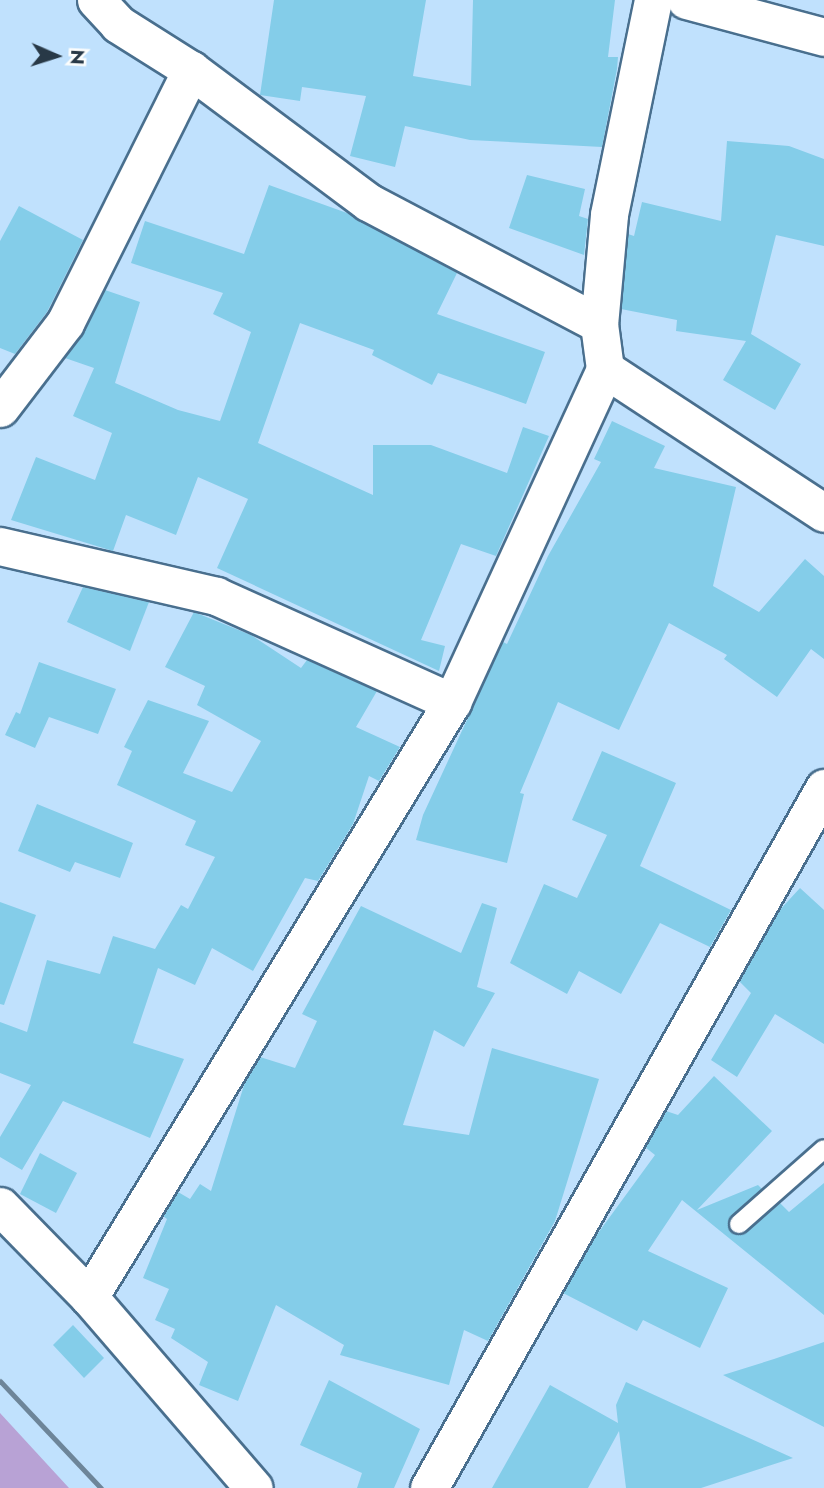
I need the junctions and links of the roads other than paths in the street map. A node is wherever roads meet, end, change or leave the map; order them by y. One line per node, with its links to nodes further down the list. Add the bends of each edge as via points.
1 (96, 0): 5 (street, via 118,24)
2 (653, 0): 6 (street, via 610,215)
3 (686, 0): 4 (street)
4 (824, 37)
5 (191, 70): 6 (street, via 368,202); 8 (street, via 65,323)
6 (599, 324): 7 (street)
7 (605, 369): 9 (street); 11 (street)
8 (0, 408)
9 (824, 513)
10 (0, 546): 11 (street, via 216,596)
11 (452, 702): 16 (street)
12 (824, 788): 18 (street)
13 (824, 1149): 15 (lane)
14 (0, 1206): 16 (street)
15 (739, 1224)
16 (89, 1297): 17 (street)
17 (254, 1488)
18 (429, 1488)

